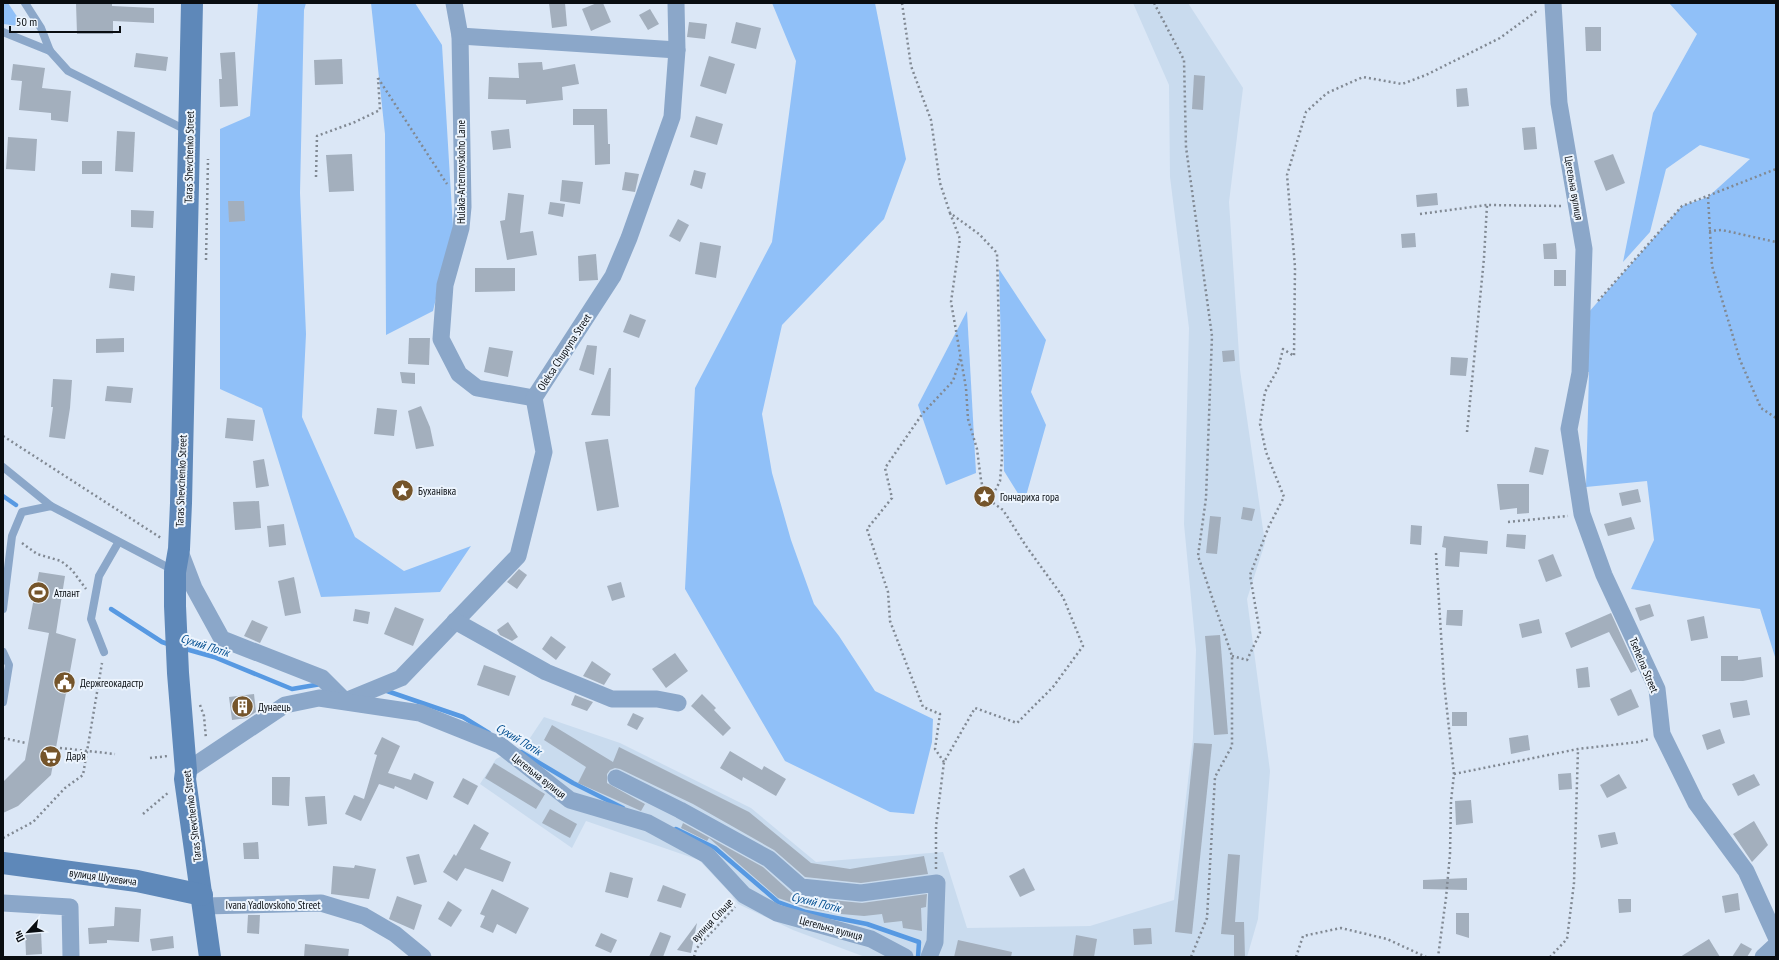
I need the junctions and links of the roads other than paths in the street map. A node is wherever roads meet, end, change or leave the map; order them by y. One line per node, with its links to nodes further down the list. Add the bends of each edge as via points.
1 (25, 3): 8 (lane, via 41,28)
2 (192, 3): 10 (street, Taras Shevchenko Street)
3 (454, 3): 7 (street, Hulaka-Artemovskoho Lane)
4 (676, 3): 9 (street, Oleksa Chupryna Street)
5 (1548, 5): 11 (street, Цегельна вулиця, via 1559,103 1584,249)
6 (3, 32): 8 (lane)
7 (460, 36): 9 (street); 12 (street, Hulaka-Artemovskoho Lane, via 462,228 445,286 441,339 459,374 477,388)
8 (50, 50): 10 (lane, via 68,71)
9 (677, 50): 12 (street, Oleksa Chupryna Street, via 672,117 629,238 613,276)
10 (190, 131): 16 (street, Taras Shevchenko Street)
11 (1581, 321): 31 (street, Tsehelna Street, via 1580,373 1569,429 1582,514 1604,575 1656,689 1662,734 1696,803 1746,872)
12 (534, 398): 20 (street, Oleksa Chupryna Street, via 544,452 518,556)
13 (3, 467): 14 (lane)
14 (51, 506): 15 (lane); 17 (lane, via 22,512)
15 (118, 543): 18 (lane); 22 (lane, via 99,576 91,619)
16 (179, 549): 18 (street, Taras Shevchenko Street); 23 (street, via 194,588 222,639 322,678)
17 (7, 552): 19 (lane)
18 (175, 572): 26 (street, Taras Shevchenko Street, via 178,673)
19 (3, 609)
20 (455, 621): 23 (street, Oleksa Chupryna Street, via 401,678); 25 (street, via 546,672 612,699 657,699)
21 (3, 652): 24 (lane, via 10,665)
22 (104, 652)
23 (346, 701): 26 (street, Цегельна вулиця, via 319,698 285,705); 36 (street, Цегельна вулиця, via 420,713 500,745 570,800 648,823 707,855 744,895 777,913 871,939)
24 (3, 702)
25 (678, 703)
26 (186, 771): 29 (street, Taras Shevchenko Street, via 185,779)
27 (616, 778): 37 (street, via 769,859 801,887 861,893 936,883 935,942)
28 (3, 863): 29 (street, вулиця Шухевича, via 137,881)
29 (203, 901): 34 (street, Taras Shevchenko Street); 35 (street, Ivana Yadlovskoho Street, via 321,903 364,916 395,934)
30 (3, 903): 33 (street, via 70,906)
31 (1776, 937)
32 (1776, 945): 38 (street)
33 (71, 957)
34 (210, 957)
35 (423, 957)
36 (906, 957)
37 (929, 957)
38 (1763, 957)

